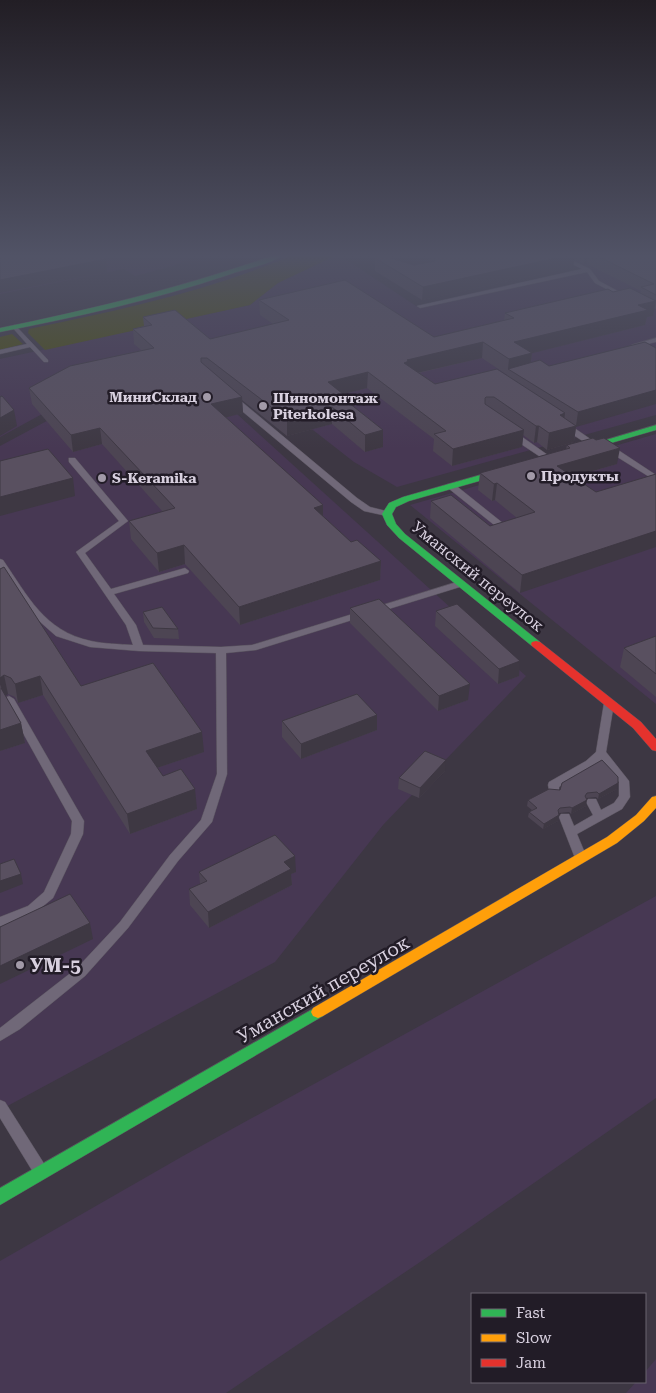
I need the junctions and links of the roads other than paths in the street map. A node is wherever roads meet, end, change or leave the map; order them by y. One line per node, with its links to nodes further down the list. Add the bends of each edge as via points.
1 (50, 319): 2 (street)
2 (15, 327): 3 (street); 5 (lane)
3 (0, 330)
4 (656, 340): 6 (lane)
5 (31, 345): 7 (lane); 8 (lane)
6 (628, 347)
7 (0, 352)
8 (46, 361)
9 (228, 394): 18 (lane, via 354,500 367,509)
10 (560, 423): 13 (lane)
11 (502, 427): 14 (lane)
12 (656, 427): 13 (street, Уманский переулок)
13 (599, 444): 14 (street, Уманский переулок); 16 (lane)
14 (548, 458): 17 (street, Уманский переулок)
15 (72, 460): 23 (lane, via 124,521 80,552)
16 (656, 479)
17 (451, 486): 18 (street, Уманский переулок, via 406,499 392,506); 19 (lane)
18 (387, 514): 22 (street, Уманский переулок, via 402,536)
19 (506, 530)
20 (0, 562): 24 (lane, via 32,610 59,634 90,644)
21 (185, 571): 23 (lane)
22 (460, 584): 25 (lane, via 253,648); 27 (street, Уманский переулок)
23 (108, 593): 24 (lane, via 131,625)
24 (139, 648): 25 (lane)
25 (222, 650): 38 (lane, via 222,774 206,822 174,858 124,925 81,972)
26 (9, 699): 37 (lane, via 78,822 77,834 49,895 32,909)
27 (609, 703): 28 (street, Уманский переулок); 29 (lane)
28 (656, 747)
29 (601, 754): 30 (lane, via 582,773 553,785); 34 (lane, via 624,781 625,797 618,806)
30 (554, 791)
31 (656, 800): 36 (street, Уманский переулок, via 643,818)
32 (592, 802): 34 (lane)
33 (565, 817): 35 (lane)
34 (599, 817): 35 (lane)
35 (572, 832): 36 (lane)
36 (582, 859): 40 (street, Уманский переулок)
37 (0, 922)
38 (0, 1035)
39 (0, 1106): 40 (lane)
40 (42, 1174): 41 (street, Уманский переулок)
41 (0, 1197)

